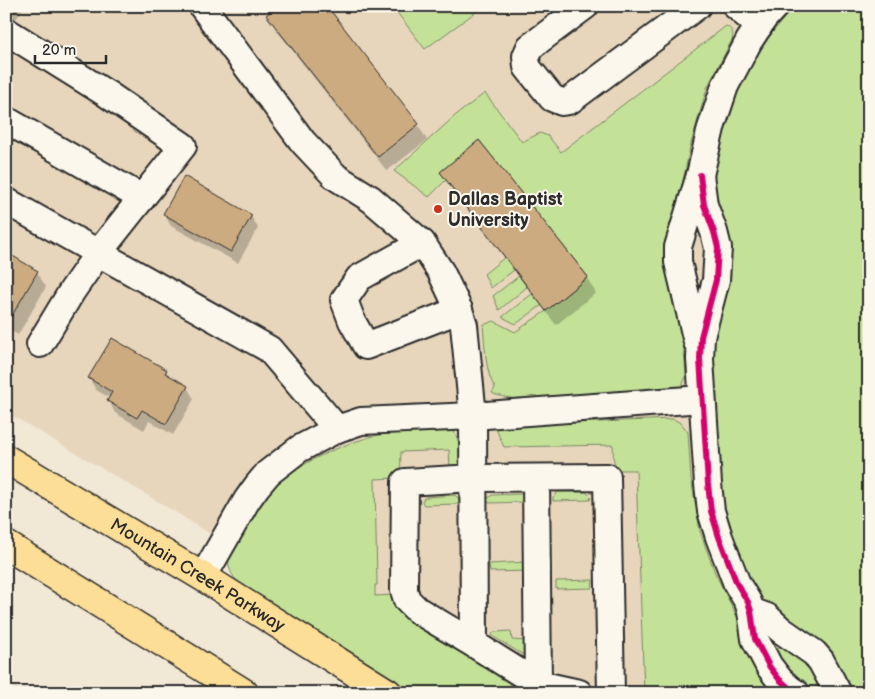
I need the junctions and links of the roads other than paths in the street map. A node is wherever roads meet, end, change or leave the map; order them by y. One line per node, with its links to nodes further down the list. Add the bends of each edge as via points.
1 (202, 6): 12 (street, via 303,142 336,177 371,199)
2 (585, 6): 3 (street, via 530,47 526,56 527,66 552,98 562,102 570,101)
3 (697, 6)
4 (736, 6): 6 (street)
5 (775, 6): 6 (street)
6 (759, 26): 9 (street, via 726,86 711,128)
7 (6, 31): 10 (street, via 183,146)
8 (6, 120): 10 (street)
9 (700, 175): 16 (street, via 704,205 718,248 716,280 701,337); 16 (street, via 678,247 678,262)
10 (142, 198): 13 (street)
11 (6, 200): 13 (street)
12 (422, 243): 14 (street, via 441,272); 14 (street, via 359,278 344,300 352,321 366,346)
13 (99, 252): 15 (street); 19 (street, via 269,349)
14 (459, 310): 18 (street, via 464,325)
15 (40, 344)
16 (700, 360): 17 (street)
17 (702, 399): 18 (street); 25 (street, via 711,510 737,584)
18 (473, 416): 19 (street, via 361,421); 21 (street)
19 (336, 429): 24 (street, via 299,449 263,480 247,500)
20 (6, 458): 24 (main road, Mountain Creek Parkway)
21 (474, 478): 22 (street); 26 (street); 26 (street, via 405,482 404,590 407,600 417,610)
22 (536, 478): 27 (street); 31 (street, via 606,477)
23 (6, 545): 28 (main road)
24 (203, 577): 29 (main road, Mountain Creek Parkway)
25 (751, 611): 32 (street, via 755,639 769,666); 33 (street, via 766,617 814,653)
26 (474, 644): 27 (street)
27 (538, 684): 30 (street)
28 (244, 693)
29 (388, 693)
30 (579, 693)
31 (611, 693)
32 (796, 693)
33 (838, 693)

